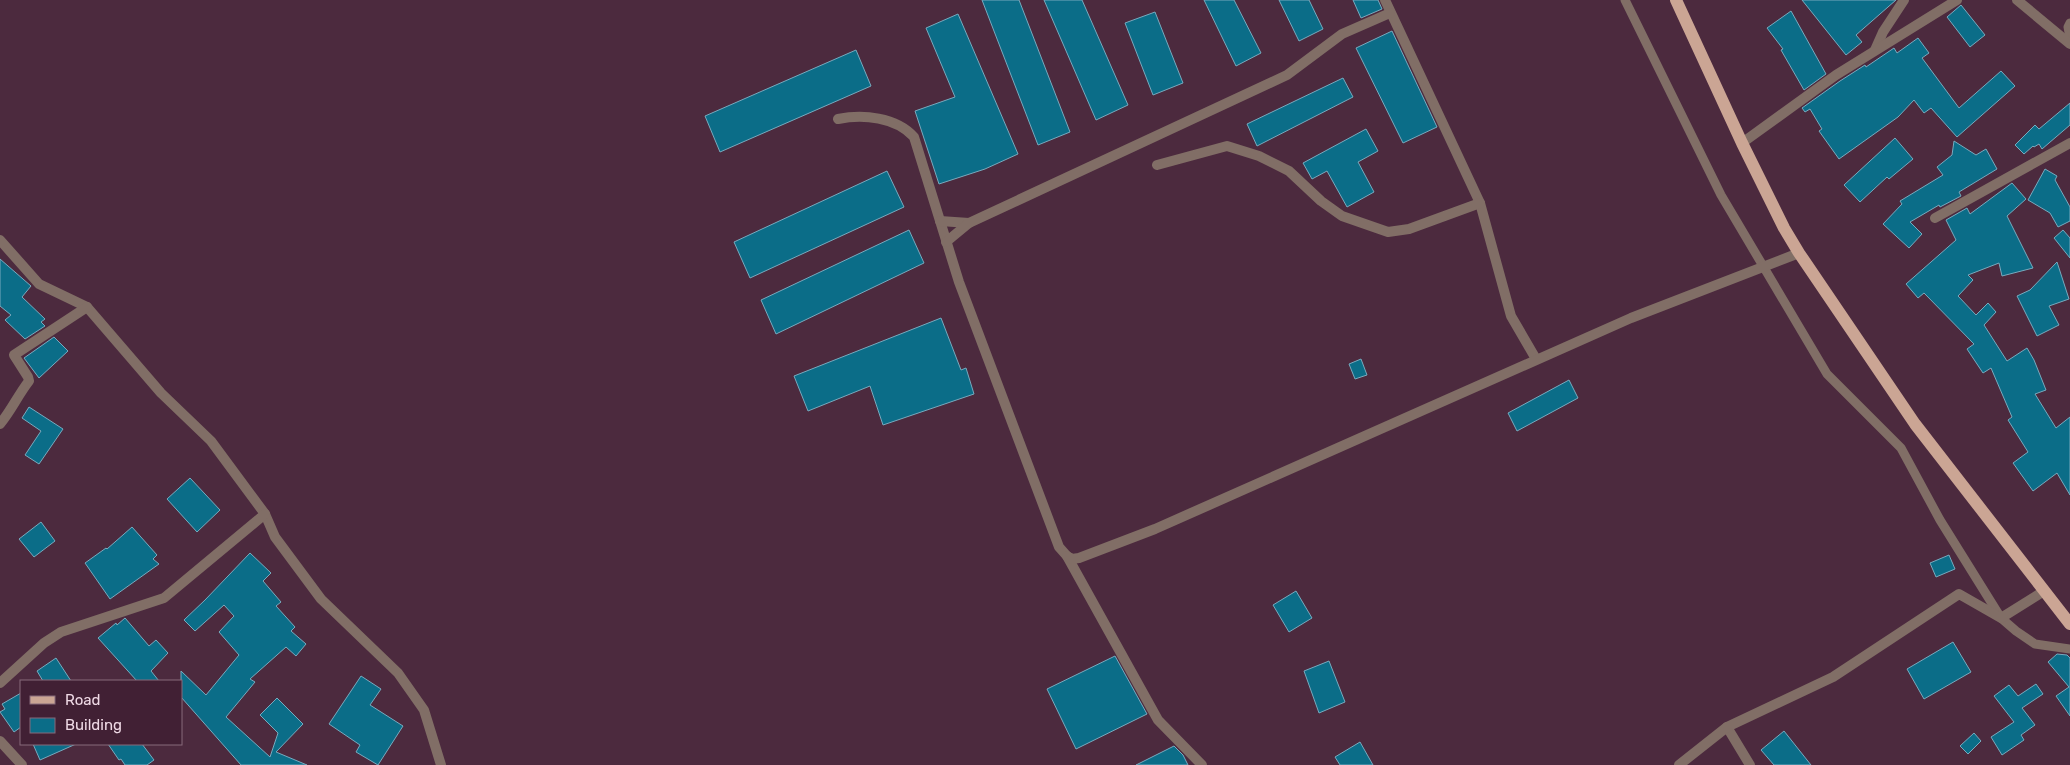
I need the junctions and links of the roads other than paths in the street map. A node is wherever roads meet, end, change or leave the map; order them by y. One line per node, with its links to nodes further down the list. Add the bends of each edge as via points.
1 (1385, 0): 7 (street)
2 (1624, 0): 23 (lane, via 1721,195)
3 (1676, 0): 13 (main road)
4 (1904, 0): 11 (street)
5 (1957, 0): 11 (street)
6 (2017, 0): 10 (street)
7 (1390, 13): 16 (street); 19 (street, via 1342,34 1287,75)
8 (2070, 23): 9 (lane)
9 (2070, 38)
10 (2070, 44)
11 (1875, 50): 13 (street)
12 (838, 119): 18 (street, via 891,121 914,137)
13 (1742, 142): 22 (main road)
14 (2070, 143): 17 (street)
15 (1157, 165): 16 (street, via 1227,146 1259,156 1289,171 1342,216 1388,232 1409,229)
16 (1480, 203): 25 (street, via 1511,316)
17 (1935, 218)
18 (940, 222): 19 (street); 21 (street)
19 (969, 223): 21 (street)
20 (0, 240): 24 (street, via 39,284)
21 (946, 242): 28 (street, via 958,282 1059,547)
22 (1799, 253): 23 (street); 29 (main road, via 1915,424)
23 (1763, 267): 25 (street); 30 (lane, via 1827,374 1901,448 1940,520)
24 (87, 307): 26 (street, via 14,355 28,381); 27 (street, via 161,393 211,441)
25 (1536, 359): 28 (street, via 1155,529 1079,558)
26 (0, 424)
27 (265, 514): 33 (street, via 164,598 61,632); 37 (street, via 275,537 321,599 398,673 424,710)
28 (1067, 556): 38 (street, via 1158,720)
29 (2044, 591): 30 (street); 31 (main road)
30 (2000, 618): 32 (lane, via 2035,644); 34 (street, via 1959,594 1833,676)
31 (2070, 624)
32 (2070, 649)
33 (0, 683)
34 (1727, 727): 39 (street); 40 (street)
35 (0, 742): 36 (street)
36 (21, 765)
37 (441, 765)
38 (1202, 765)
39 (1679, 765)
40 (1750, 765)

